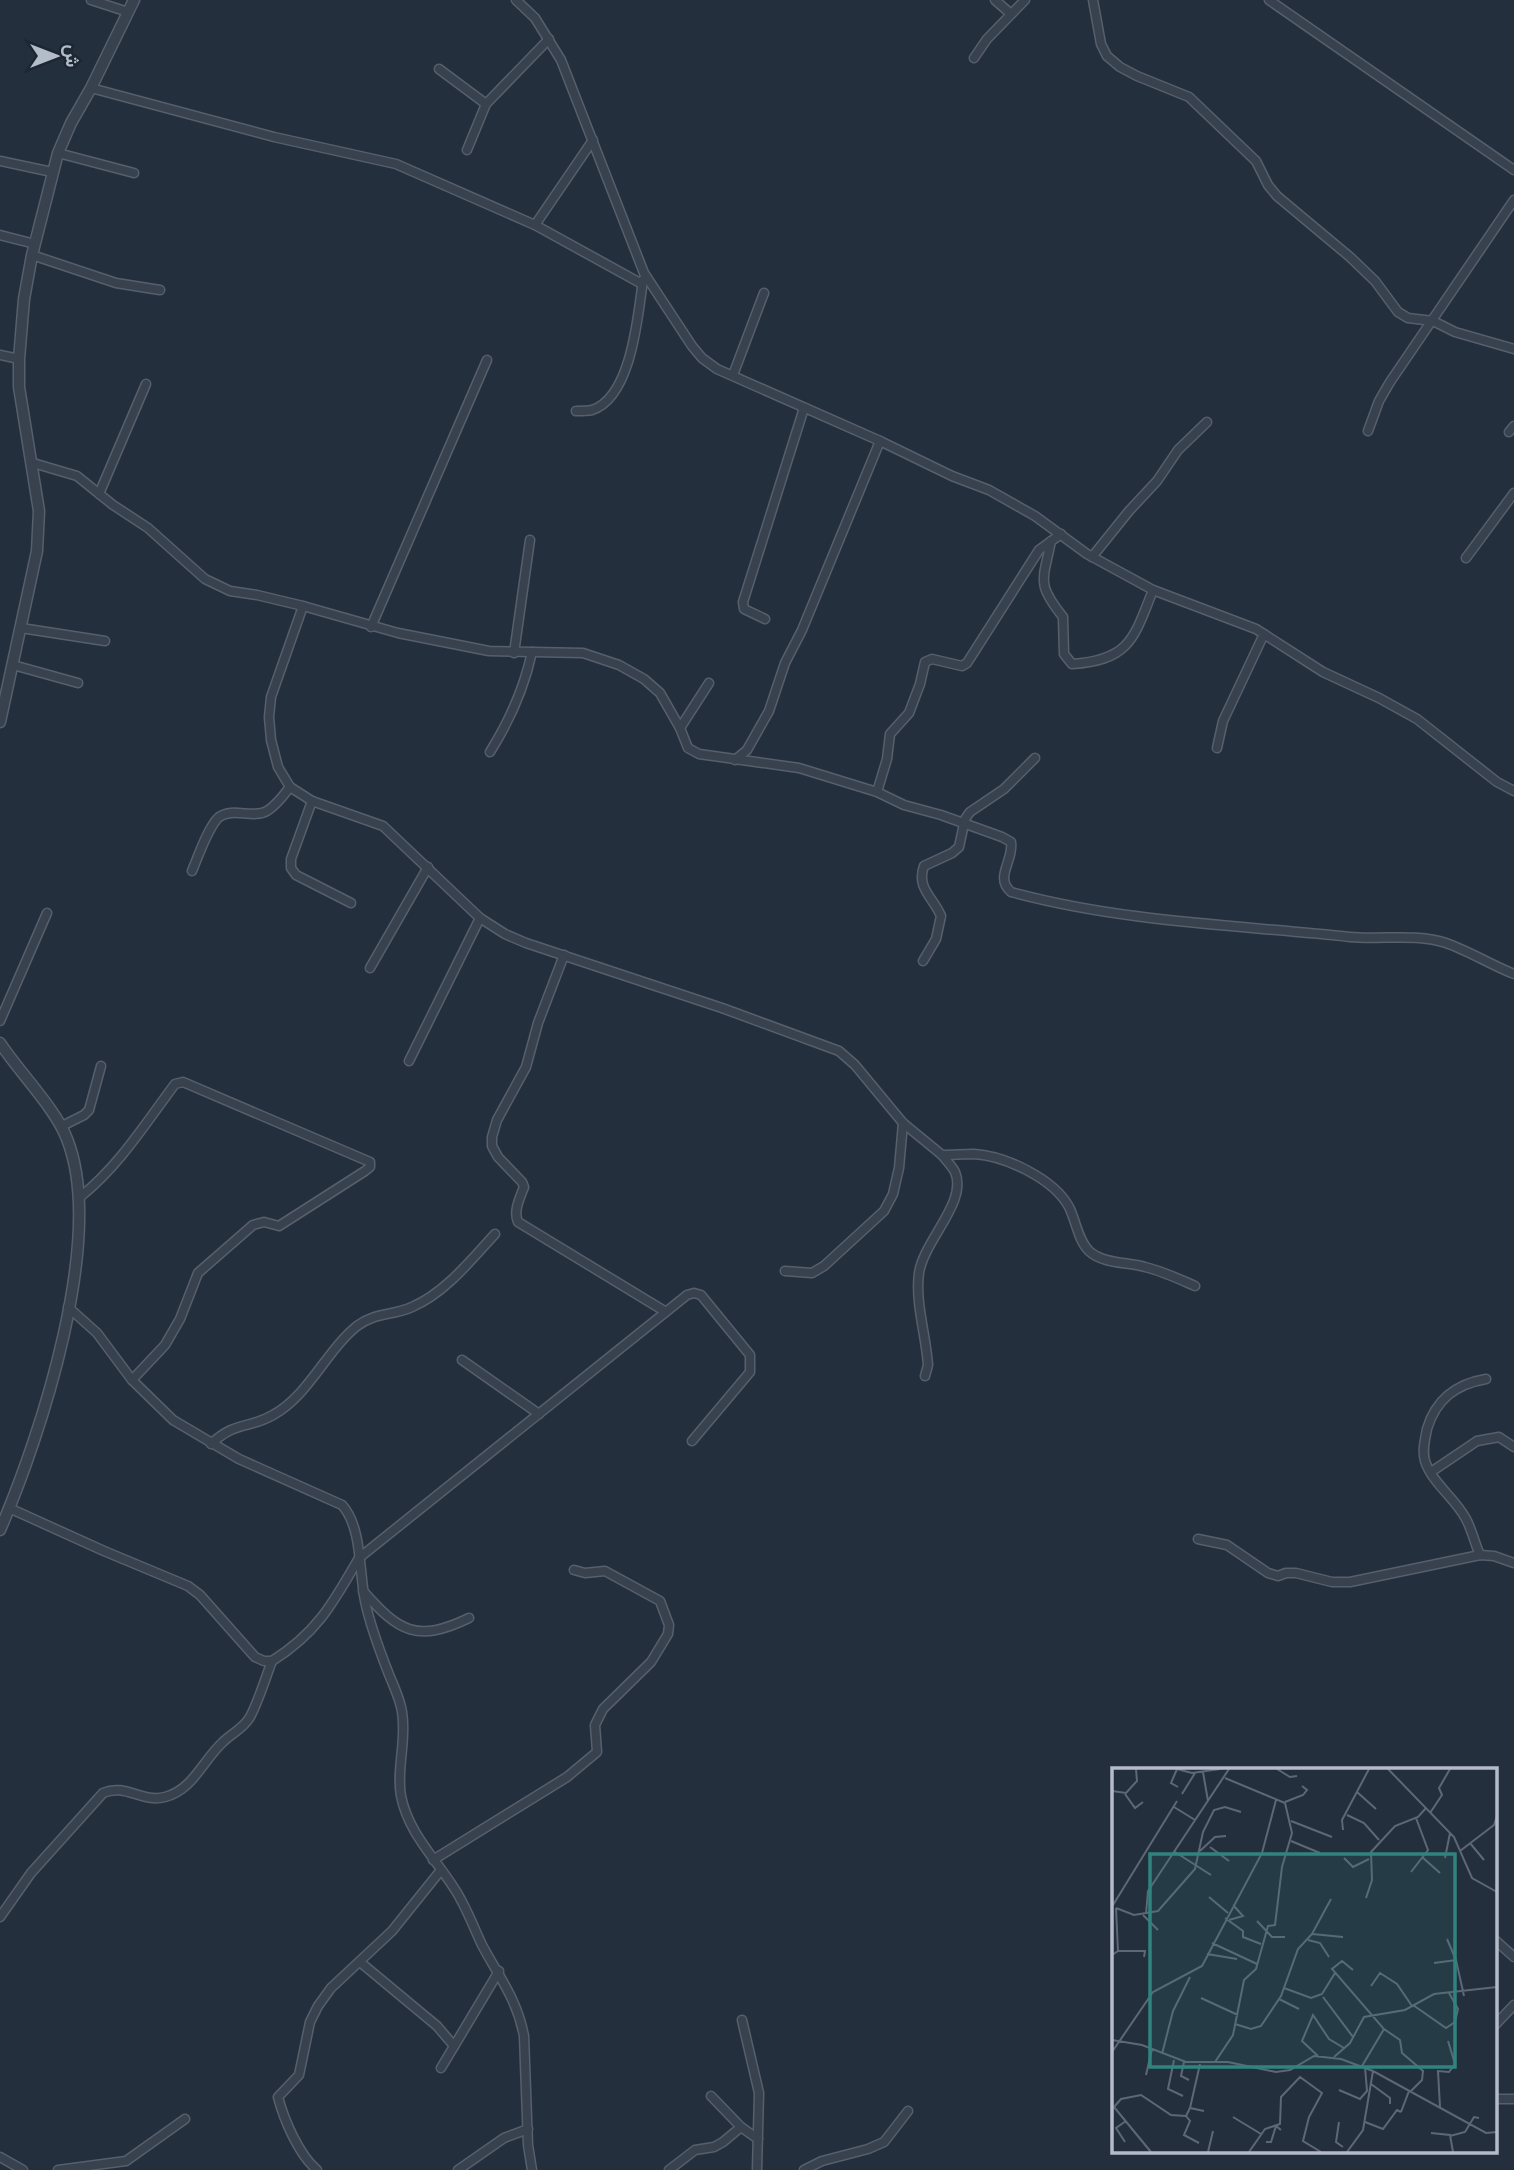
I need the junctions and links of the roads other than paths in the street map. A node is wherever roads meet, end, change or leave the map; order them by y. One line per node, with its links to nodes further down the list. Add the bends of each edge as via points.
1 (91, 0): 8 (street)
2 (134, 0): 8 (street)
3 (516, 0): 10 (street)
4 (995, 0): 9 (street)
5 (1025, 0): 9 (street)
6 (1093, 0): 31 (street, via 1107,56 1137,76 1189,97 1256,161 1277,196 1375,281 1398,312)
7 (1269, 0): 19 (street)
8 (128, 12): 13 (street)
9 (1010, 14): 11 (street)
10 (549, 39): 14 (street); 15 (street)
11 (974, 58)
12 (439, 69): 14 (street)
13 (91, 88): 17 (street); 23 (street, via 396,164)
14 (486, 104): 16 (street)
15 (593, 140): 23 (street); 27 (street)
16 (467, 150)
17 (58, 153): 20 (street); 21 (street)
18 (0, 161): 20 (street)
19 (1514, 170)
20 (52, 172): 25 (street)
21 (134, 173)
22 (1514, 200): 31 (street)
23 (535, 225): 28 (street)
24 (0, 235): 25 (street)
25 (36, 244): 26 (street)
26 (32, 255): 29 (street, via 116,283); 34 (street)
27 (644, 273): 28 (street); 36 (street, via 702,358)
28 (642, 284): 39 (street, via 630,356 621,380 604,403)
29 (160, 290)
30 (764, 293): 36 (street)
31 (1433, 321): 32 (street); 41 (street, via 1390,382)
32 (1514, 349)
33 (0, 355): 34 (street)
34 (19, 359): 43 (street)
35 (487, 360): 54 (street)
36 (733, 375): 38 (street)
37 (146, 384): 45 (street)
38 (804, 408): 42 (street); 53 (street, via 743,602 748,613)
39 (576, 411)
40 (1207, 422): 49 (street, via 1178,450)
41 (1368, 431)
42 (880, 441): 46 (street, via 989,490); 68 (street, via 769,711 747,750)
43 (33, 463): 45 (street, via 77,476); 55 (street, via 39,512 37,551)
44 (1514, 493): 50 (street)
45 (99, 494): 52 (street, via 148,528 205,579 230,591)
46 (1061, 534): 48 (street); 49 (street)
47 (530, 540): 59 (street)
48 (1051, 541): 51 (street, via 1043,581 1051,603 1063,617 1064,654 1072,664 1091,662 1129,645); 71 (street, via 1039,550 967,663 925,662 909,713 890,734)
49 (1092, 557): 51 (street)
50 (1466, 558)
51 (1153, 590): 56 (street)
52 (303, 606): 54 (street); 69 (street, via 271,697 269,717 278,767)
53 (765, 620)
54 (371, 626): 59 (street)
55 (21, 628): 57 (street); 60 (street)
56 (1264, 634): 65 (street, via 1223,721); 70 (street, via 1323,672 1417,719)
57 (105, 641)
58 (532, 652): 59 (street); 64 (street, via 583,653 619,665 660,693); 66 (street, via 526,681)
59 (514, 653)
60 (13, 665): 61 (street); 63 (street)
61 (78, 683)
62 (709, 683): 64 (street)
63 (0, 722)
64 (680, 728): 68 (street, via 688,747 699,754)
65 (1217, 748)
66 (490, 752)
67 (1035, 758): 73 (street, via 1004,789 970,812)
68 (735, 760): 71 (street, via 799,768)
69 (290, 787): 72 (street); 75 (street, via 267,811 220,816)
70 (1514, 791)
71 (877, 792): 73 (street)
72 (312, 801): 74 (street, via 383,826); 76 (street, via 291,868 296,875)
73 (965, 823): 80 (street, via 959,847 925,866 921,874 928,897 942,916); 82 (street, via 1010,842 1003,876 1010,892 1068,906 1183,923 1367,939 1422,938 1446,943)
74 (428, 867): 78 (street); 81 (street)
75 (192, 871)
76 (351, 903)
77 (47, 913): 83 (street)
78 (480, 918): 79 (street, via 505,934); 85 (street)
79 (564, 955): 87 (street, via 838,1051); 95 (street, via 526,1067 497,1120 492,1146 524,1187 517,1208 519,1222)
80 (923, 961)
81 (370, 968)
82 (1514, 974)
83 (0, 1021)
84 (0, 1044): 88 (street)
85 (408, 1061)
86 (101, 1066): 88 (street, via 89,1110)
87 (903, 1123): 89 (street); 92 (street, via 899,1168 884,1212 824,1266 812,1273)
88 (62, 1126): 90 (street, via 77,1167)
89 (942, 1155): 93 (street, via 992,1157 1048,1182 1069,1208 1089,1251); 97 (street, via 958,1182 950,1211 932,1238 919,1273 928,1365)
90 (80, 1197): 94 (street); 99 (street, via 131,1145 175,1084 183,1082 370,1162 365,1171 279,1226 253,1225 198,1273 165,1345)
91 (495, 1234): 102 (street, via 460,1272 424,1301 410,1309 372,1316 354,1328 273,1415 233,1427)
92 (785, 1271)
93 (1195, 1286)
94 (68, 1307): 99 (street, via 109,1346); 105 (street, via 48,1396)
95 (666, 1312): 100 (street); 101 (street, via 687,1295 701,1295 750,1355 750,1372)
96 (462, 1360): 100 (street)
97 (925, 1376)
98 (1486, 1379): 104 (street, via 1455,1389 1440,1401 1423,1444)
99 (132, 1380): 102 (street, via 173,1420)
100 (539, 1414): 109 (street)
101 (692, 1441)
102 (211, 1444): 109 (street, via 342,1504 355,1525)
103 (1514, 1447): 104 (street, via 1499,1437 1477,1441)
104 (1431, 1472): 108 (street, via 1466,1519)
105 (9, 1508): 106 (street); 114 (street, via 188,1586 255,1657)
106 (0, 1527)
107 (1198, 1539): 108 (street, via 1227,1545 1268,1573 1296,1573 1332,1582)
108 (1480, 1555): 110 (street)
109 (359, 1558): 112 (street); 114 (street, via 326,1614)
110 (1514, 1563)
111 (575, 1570): 115 (street, via 605,1571 660,1601 668,1633 651,1662 603,1709 595,1725 597,1752 591,1759)
112 (363, 1591): 113 (street, via 381,1611 418,1632 432,1632); 115 (street, via 373,1633 402,1708 401,1796 406,1815)
113 (469, 1618)
114 (272, 1661): 117 (street, via 250,1717 221,1743 193,1780 162,1798 119,1789 103,1794 31,1873)
115 (433, 1860): 116 (street)
116 (441, 1870): 120 (street, via 392,1931); 121 (street)
117 (0, 1917)
118 (1496, 1941): 119 (street)
119 (1514, 1957)
120 (360, 1962): 125 (street, via 437,2026); 138 (street, via 318,2006 299,2075 278,2097 300,2149)
121 (499, 1971): 125 (street); 133 (street, via 515,2002 524,2036)
122 (1514, 2005): 124 (street)
123 (742, 2020): 134 (street, via 759,2093)
124 (1496, 2024)
125 (454, 2046): 126 (street)
126 (440, 2068)
127 (711, 2096): 132 (street)
128 (1496, 2099): 129 (street)
129 (1514, 2099)
130 (908, 2111): 143 (street, via 884,2142)
131 (185, 2119): 137 (street, via 126,2161)
132 (741, 2127): 134 (street); 141 (street, via 715,2147 695,2150)
133 (528, 2129): 139 (street, via 504,2138); 140 (street)
134 (758, 2139): 142 (street)
135 (0, 2157): 136 (street)
136 (23, 2170)
137 (58, 2170)
138 (317, 2170)
139 (458, 2170)
140 (532, 2170)
141 (669, 2170)
142 (757, 2170)
143 (804, 2170)

